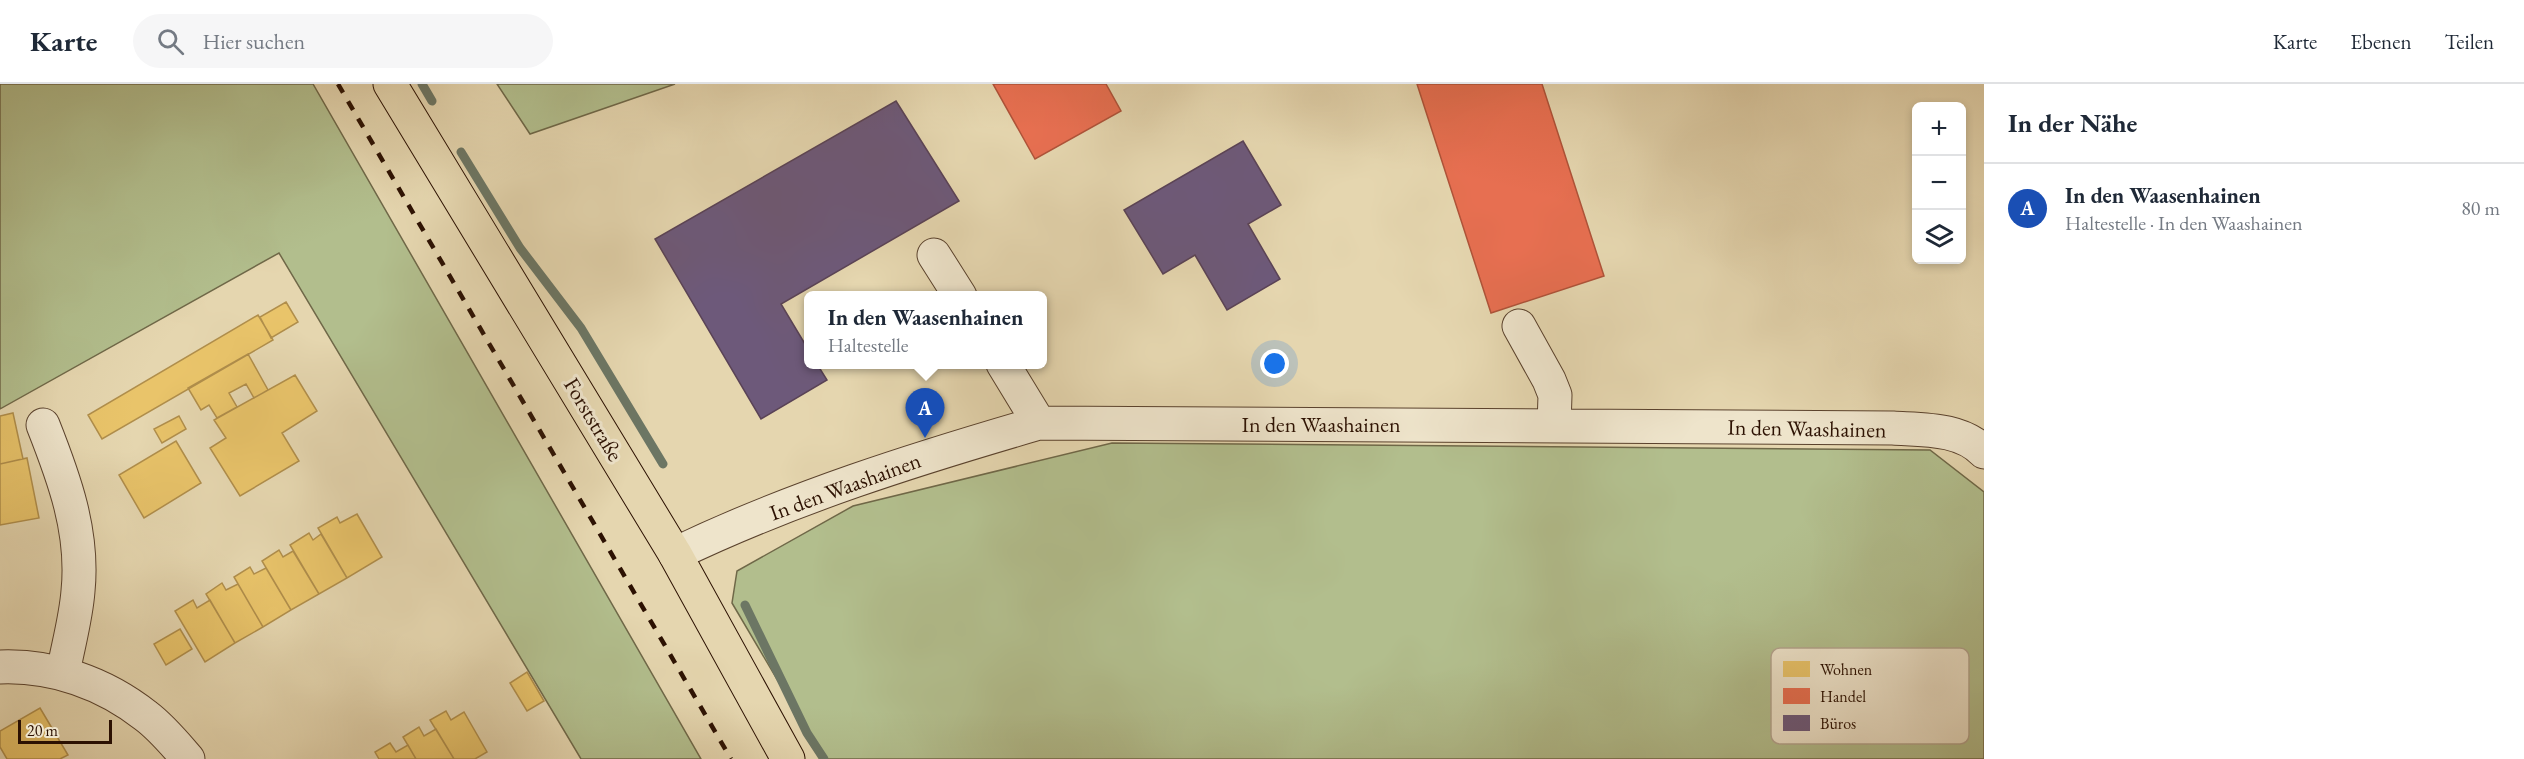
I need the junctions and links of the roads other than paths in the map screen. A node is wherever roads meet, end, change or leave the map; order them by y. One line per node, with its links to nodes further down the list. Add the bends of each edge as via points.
1 (390, 84): 10 (main road, Forststraße)
2 (934, 255): 3 (street)
3 (957, 291)
4 (1519, 326): 8 (street, via 1555,394)
5 (1006, 369): 6 (street)
6 (1039, 423): 8 (street, In den Waashainen); 10 (street, In den Waashainen, via 905,463 730,528)
7 (43, 425): 12 (street, via 66,487 78,545 78,590)
8 (1554, 426): 9 (street, In den Waashainen, via 1939,430 1974,442)
9 (1984, 452)
10 (675, 554): 14 (main road, Forststraße)
11 (0, 667): 12 (street, via 24,666)
12 (63, 673): 13 (street, via 89,681 146,716)
13 (188, 759)
14 (788, 759)

